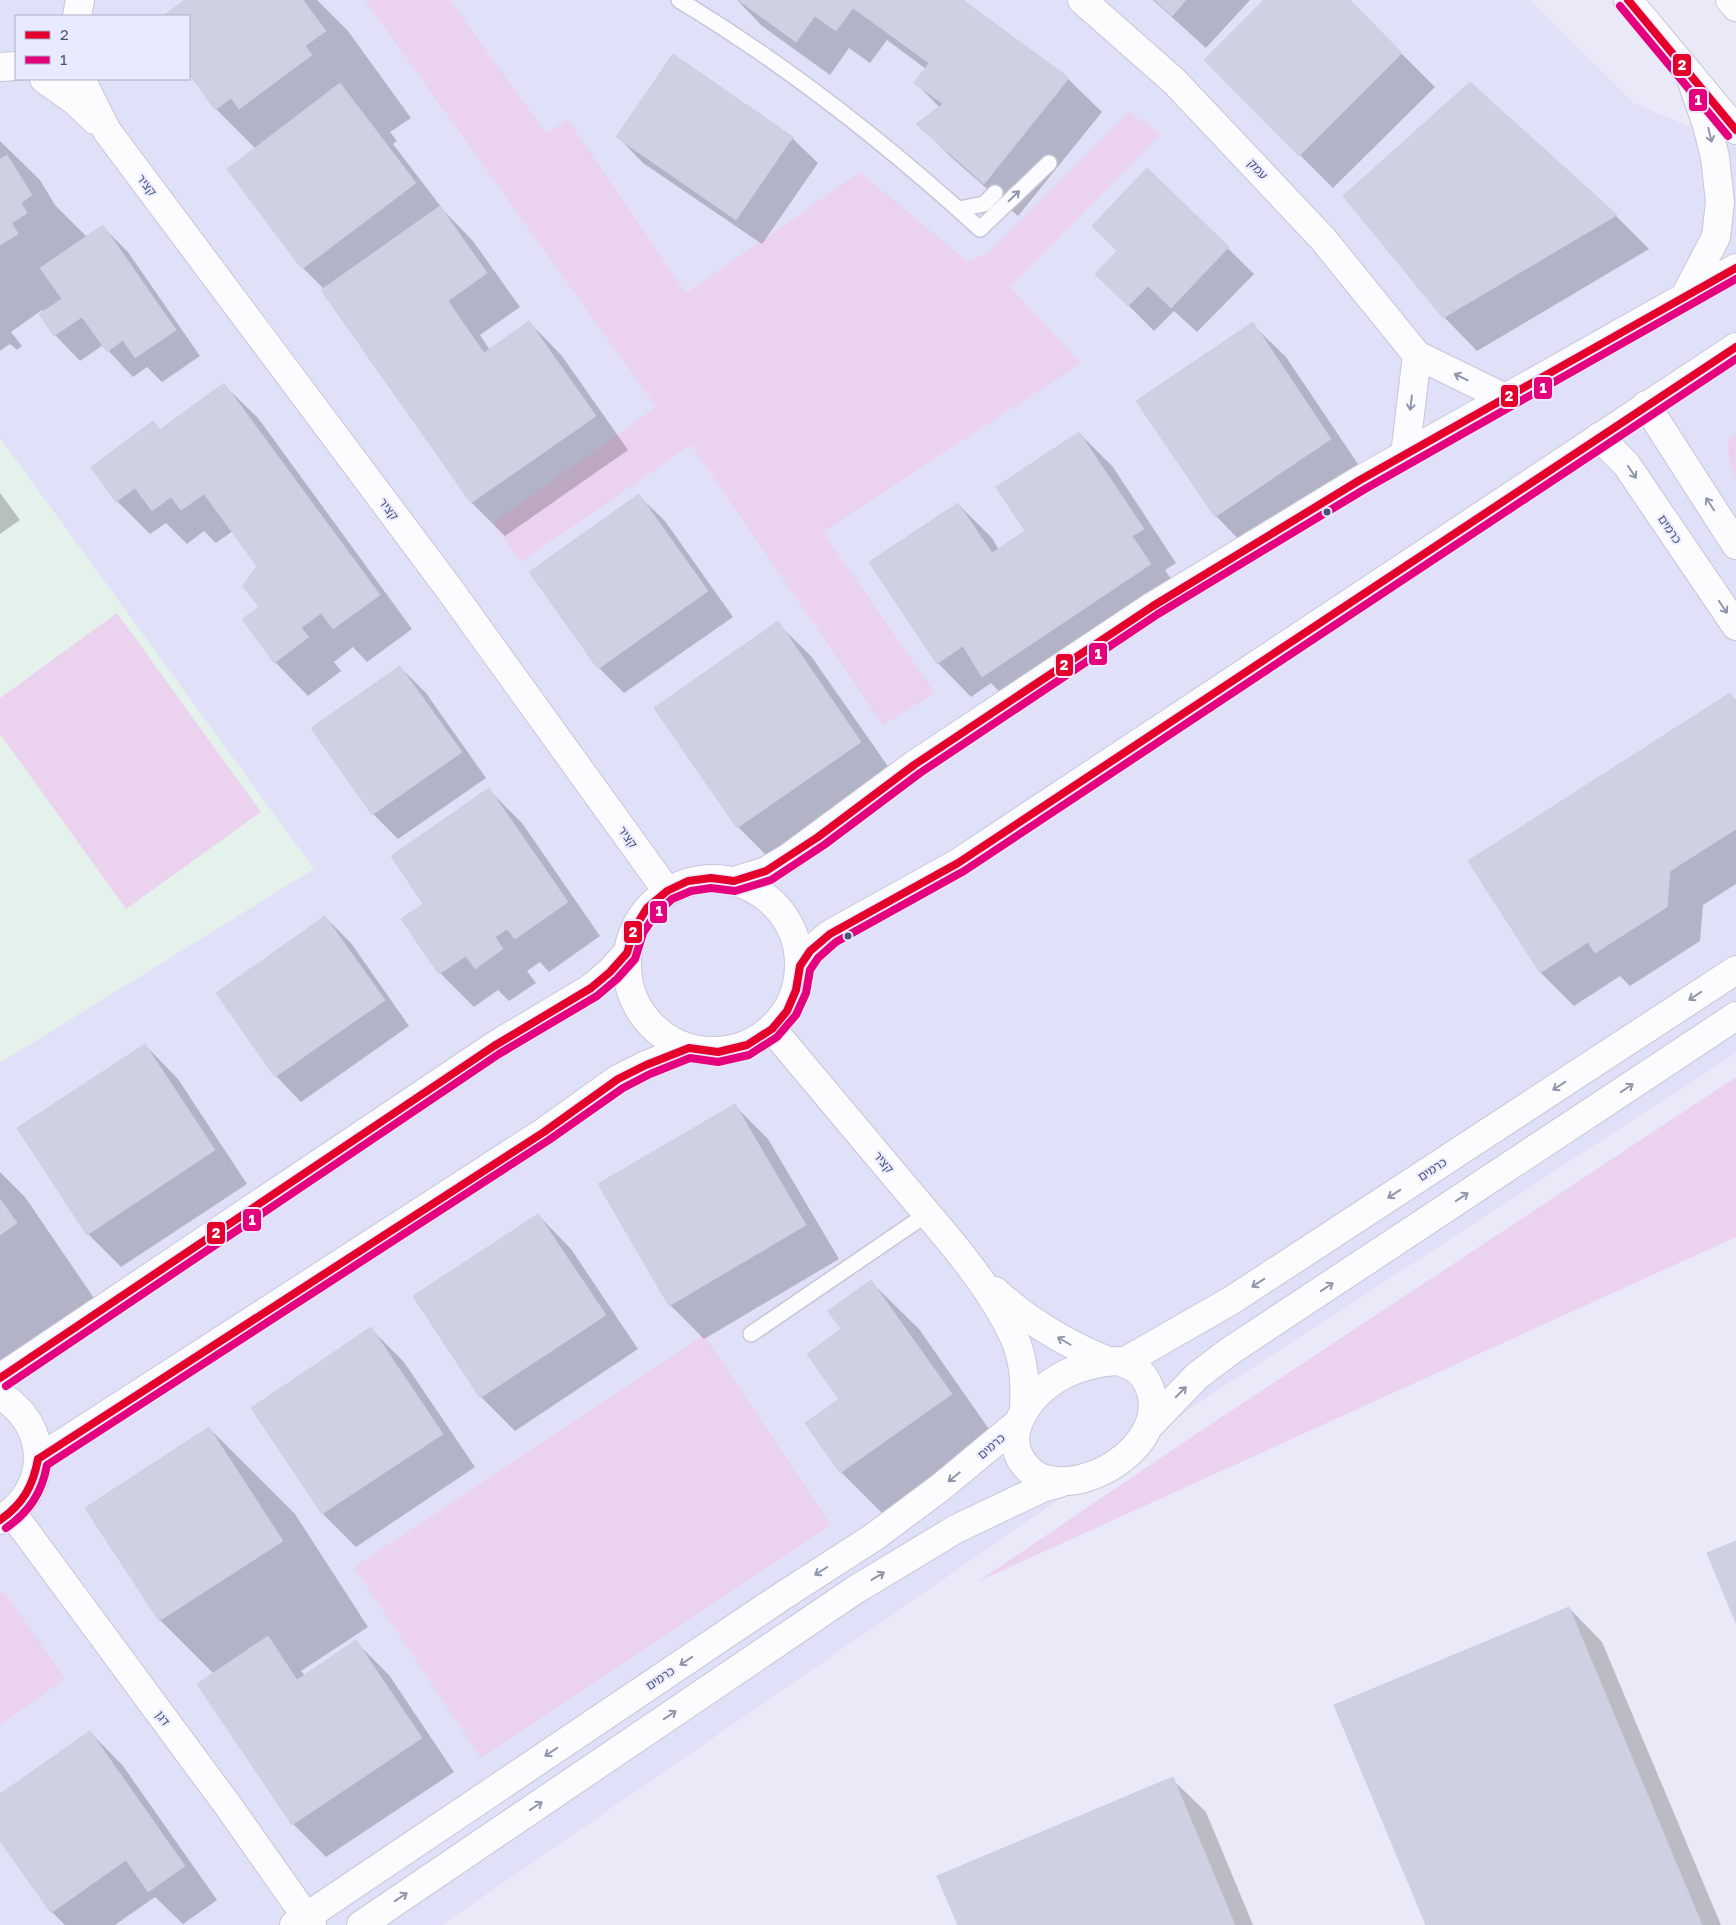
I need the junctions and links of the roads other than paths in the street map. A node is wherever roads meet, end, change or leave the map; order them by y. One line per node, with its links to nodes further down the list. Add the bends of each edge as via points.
1 (80, 0): 5 (street)
2 (679, 0): 15 (lane, via 782,68 874,136)
3 (1082, 0): 20 (street, עמק, via 1174,81 1276,188 1323,239)
4 (1628, 0): 8 (street)
5 (77, 15)
6 (15, 66): 7 (street)
7 (0, 67)
8 (1689, 73): 11 (street); 17 (street, one-way to 17, via 1715,157 1720,202 1716,237)
9 (45, 80): 12 (street, קציר, via 75,101)
10 (82, 80): 12 (street, קציר)
11 (1736, 130)
12 (107, 131): 29 (street, קציר, via 450,590)
13 (1049, 163): 15 (lane, one-way to 13, via 980,229)
14 (995, 193): 15 (lane, via 984,204)
15 (959, 209)
16 (1736, 268): 17 (street)
17 (1685, 296): 22 (street)
18 (1736, 346): 21 (street)
19 (1736, 352): 21 (street)
20 (1416, 355): 22 (street, עמק, one-way to 20); 25 (street, one-way to 25)
21 (1699, 370): 23 (street)
22 (1505, 398): 25 (street)
23 (1646, 405): 24 (street); 26 (street, one-way to 23)
24 (1599, 436): 27 (street, כרמים, one-way to 27, via 1626,464); 31 (street, via 958,864 830,934 810,951)
25 (1405, 455): 28 (street, via 1153,606 914,765 788,858 766,871)
26 (1736, 545)
27 (1736, 626)
28 (734, 881): 29 (street, via 711,878 688,881); 31 (street, via 756,889 779,909 797,943)
29 (667, 891): 30 (street, via 647,908 634,929)
30 (626, 953): 35 (street, via 627,978 634,1001 643,1015 666,1038); 40 (street, via 591,988 494,1046)
31 (800, 966): 34 (street, via 796,990)
32 (1736, 970): 39 (street, כרמים, one-way to 39, via 1232,1300)
33 (1736, 1016): 43 (street, one-way to 33, via 1197,1376 1230,1351)
34 (772, 1029): 35 (street, via 747,1045 718,1052); 36 (street, קציר)
35 (689, 1048): 44 (street, via 618,1080 544,1132)
36 (927, 1214): 37 (street, קציר); 38 (lane)
37 (975, 1274): 39 (street, קציר, one-way to 37, via 1074,1347 1050,1333 1012,1307); 42 (street, קציר, via 1014,1338 1021,1358 1025,1380)
38 (751, 1334)
39 (1116, 1362): 42 (street, via 1082,1366 1064,1374 1039,1392); 43 (street, via 1132,1365 1150,1388 1153,1400)
40 (0, 1378)
41 (0, 1395): 44 (street, via 28,1422)
42 (1021, 1417): 45 (street, via 1014,1436 1023,1463 1032,1474); 47 (street, כרמים, one-way to 47, via 941,1487 874,1537 773,1602)
43 (1148, 1427): 45 (street, via 1132,1450 1112,1466 1084,1480)
44 (38, 1459): 46 (street, via 31,1489 23,1502)
45 (1060, 1483): 48 (street, one-way to 45, via 854,1590 956,1529 1042,1488)
46 (6, 1517): 47 (street, דגן, via 229,1807)
47 (304, 1922)
48 (361, 1925)

